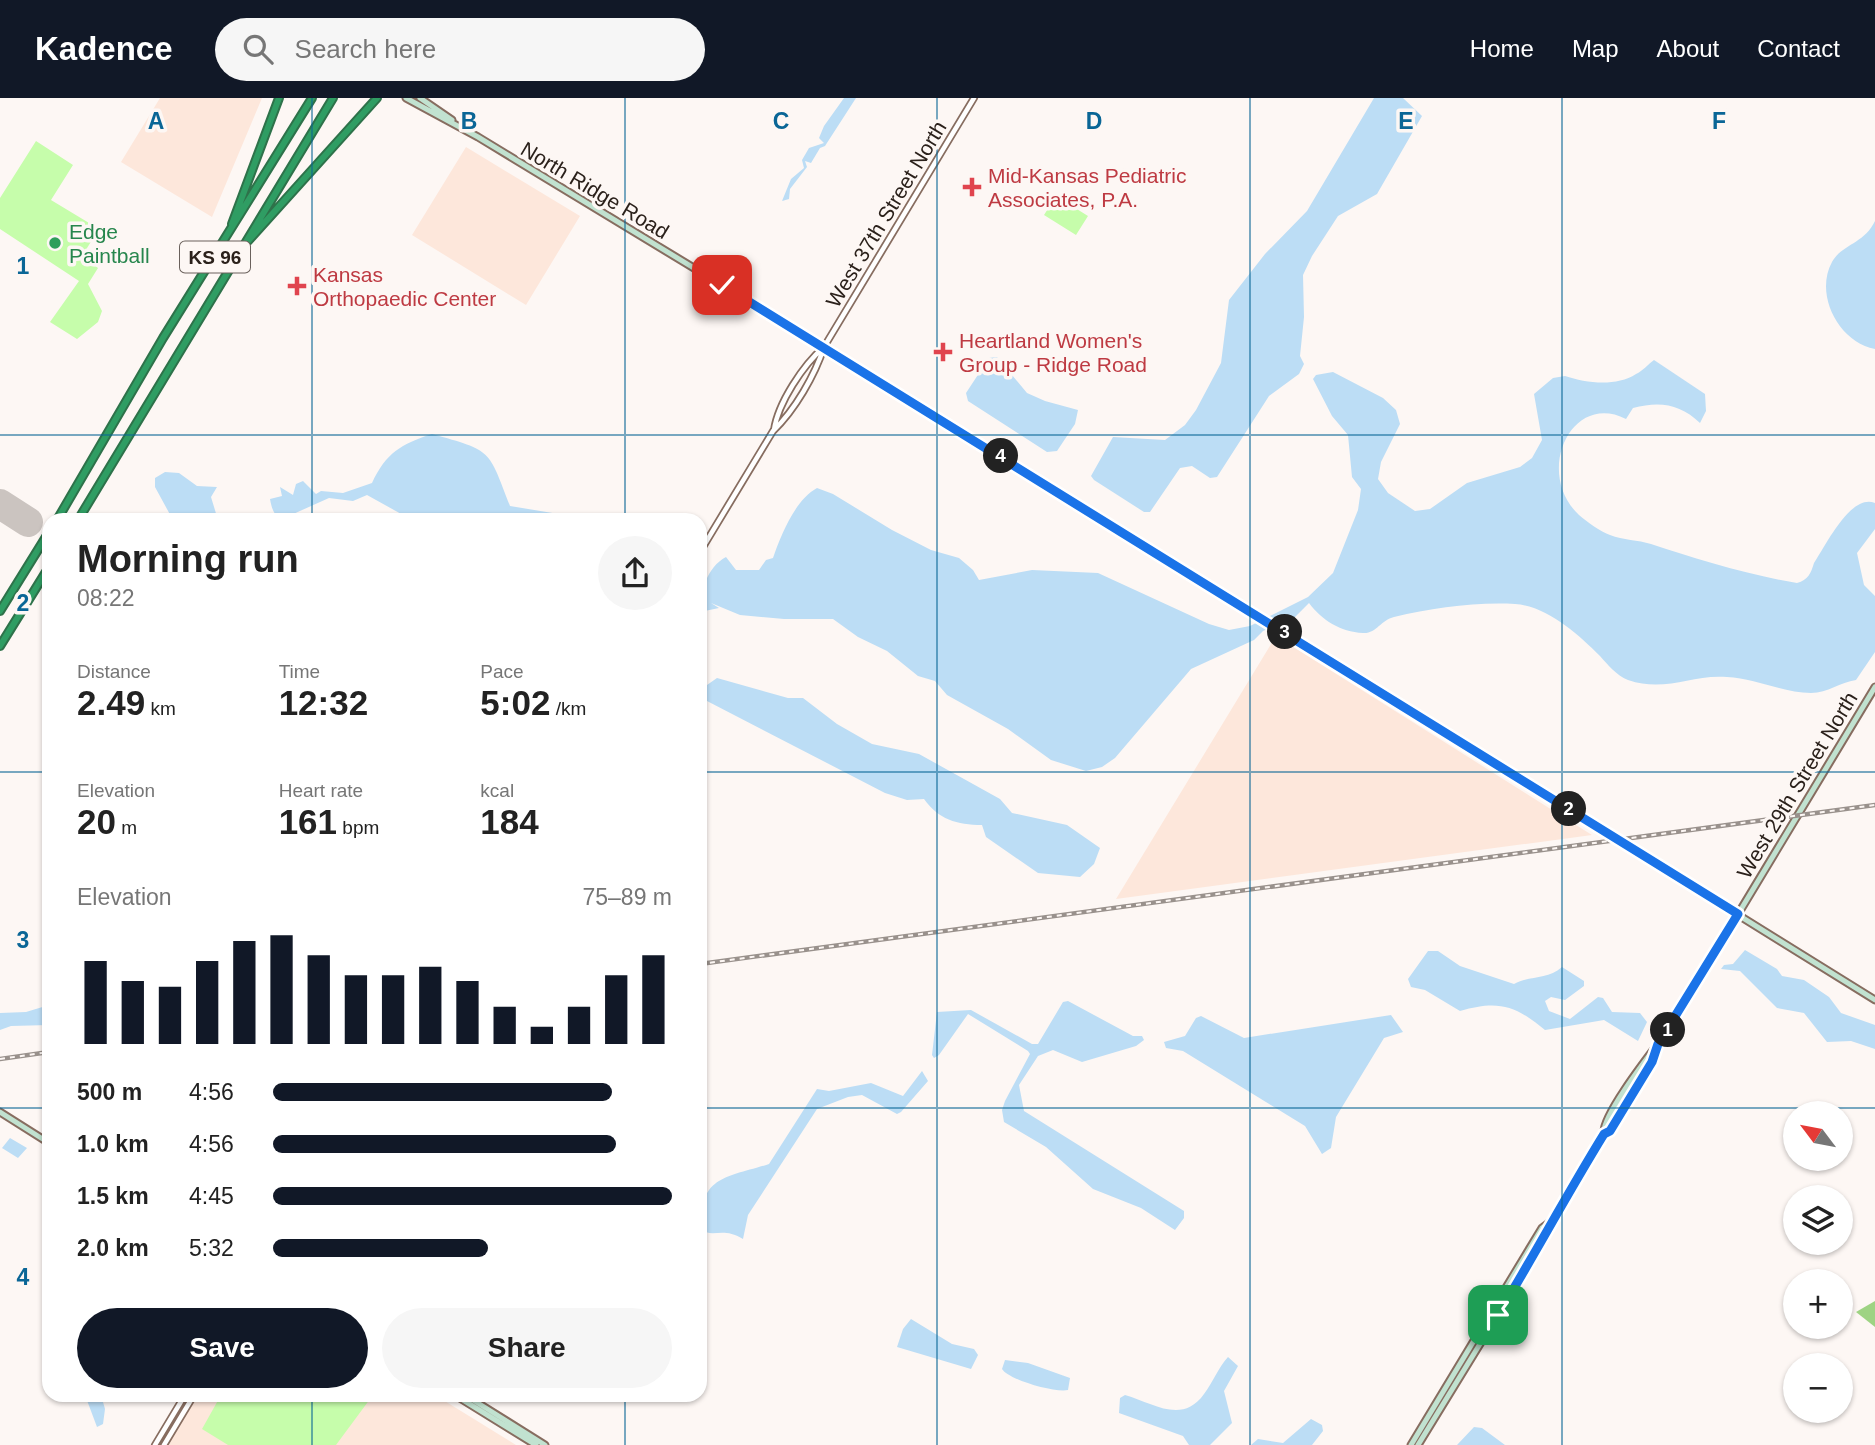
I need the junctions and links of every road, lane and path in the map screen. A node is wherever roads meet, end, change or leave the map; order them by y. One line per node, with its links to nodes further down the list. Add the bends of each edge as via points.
1 (279, 98): 9 (highway)
2 (312, 98): 9 (highway, KS 96)
3 (333, 98): 10 (highway, KS 96)
4 (377, 98): 10 (highway)
5 (406, 98): 8 (main road, North Ridge Road)
6 (420, 98): 8 (main road, North Ridge Road)
7 (974, 98): 11 (street, West 37th Street North)
8 (478, 137): 11 (main road, North Ridge Road)
9 (220, 249): 12 (highway, KS 96)
10 (232, 262): 13 (highway, KS 96)
11 (824, 347): 14 (street, West 37th Street North, via 783,422); 20 (main road, North Ridge Road)
12 (61, 513)
13 (82, 513)
14 (707, 541)
15 (42, 543): 17 (highway)
16 (42, 578): 18 (highway)
17 (1, 609)
18 (0, 646)
19 (1875, 687): 20 (main road, West 29th Street North)
20 (1738, 914): 21 (main road, North Ridge Road); 24 (main road, West 29th Street North, via 1603,1127 1604,1134 1550,1222 1548,1233)
21 (1875, 1000)
22 (0, 1112): 23 (main road)
23 (42, 1139)
24 (1495, 1313): 33 (main road, West 29th Street North); 34 (main road, West 29th Street North)
25 (181, 1402): 29 (street)
26 (190, 1402): 30 (street)
27 (466, 1402): 31 (main road)
28 (476, 1402): 32 (main road)
29 (155, 1445)
30 (164, 1445)
31 (536, 1445)
32 (545, 1445)
33 (1411, 1445)
34 (1418, 1445)

